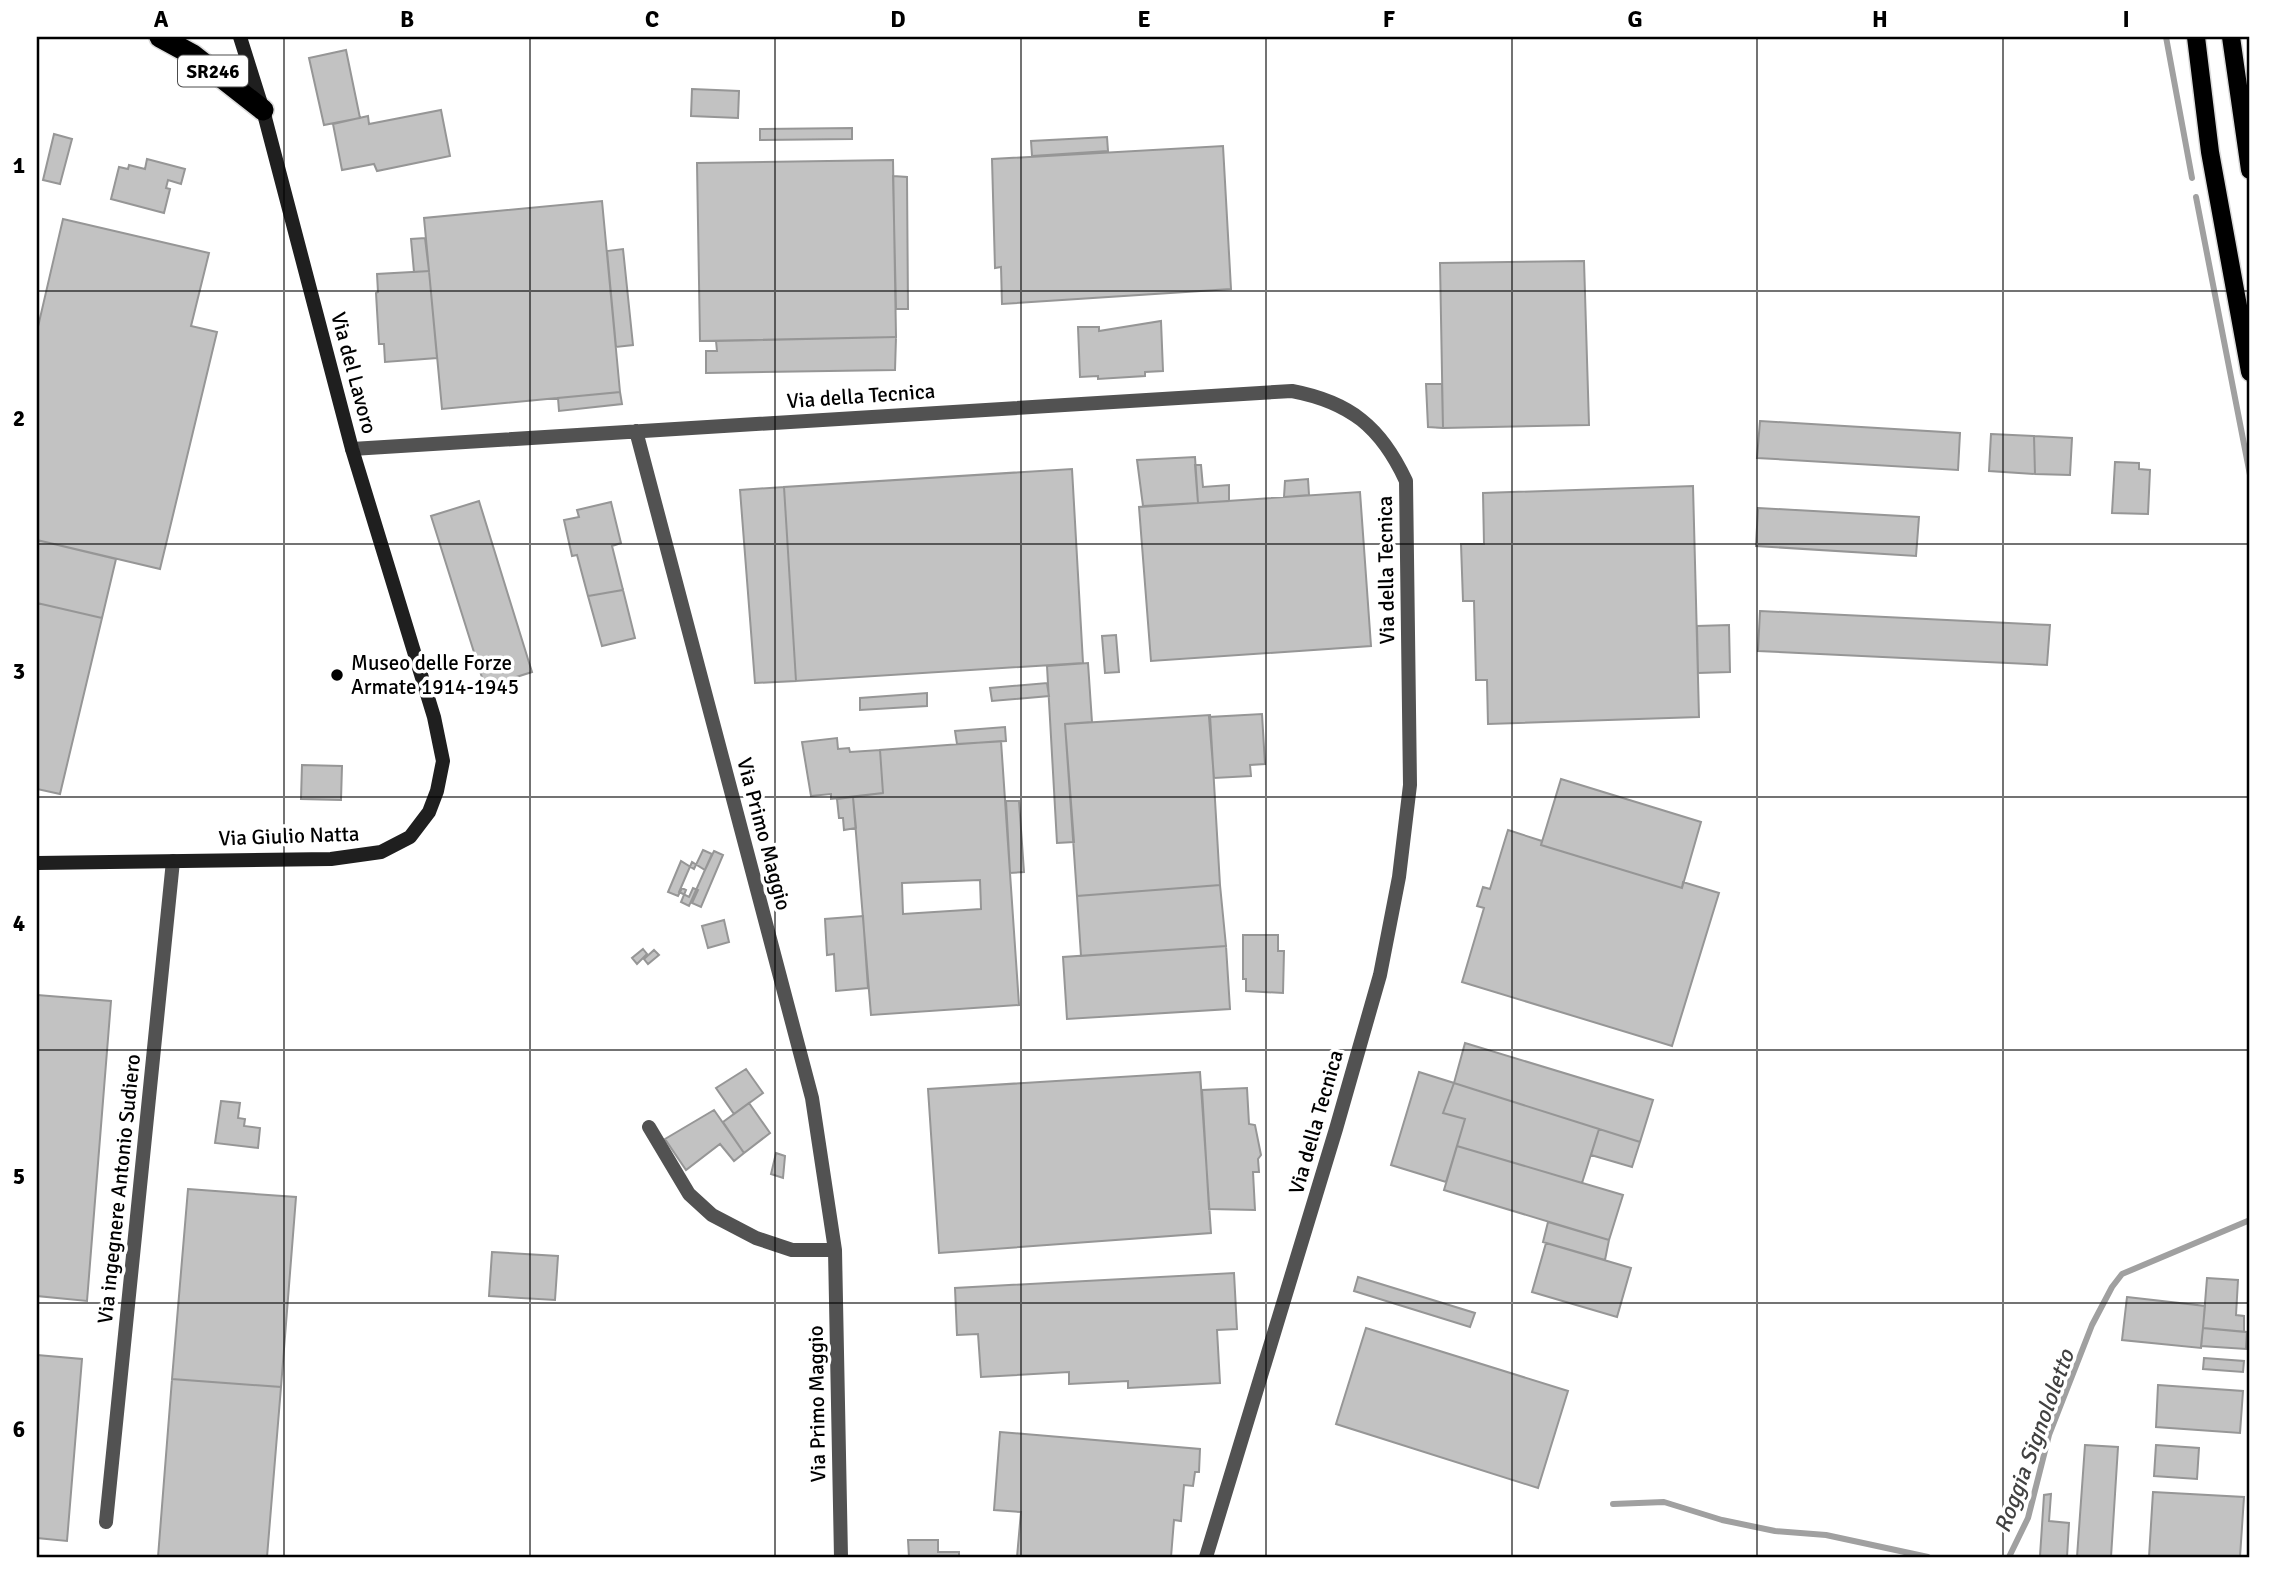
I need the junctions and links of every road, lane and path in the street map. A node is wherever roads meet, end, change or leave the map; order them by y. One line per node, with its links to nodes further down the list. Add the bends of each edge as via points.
1 (160, 37): 5 (highway, SR246, via 194,55)
2 (240, 37): 5 (street, Via del Lavoro)
3 (2196, 37): 7 (main road, via 2210,152)
4 (2231, 37): 6 (main road)
5 (263, 110): 9 (street, Via del Lavoro)
6 (2250, 170)
7 (2250, 372)
8 (636, 431): 9 (street, Via della Tecnica); 14 (street, Via Primo Maggio, via 811,1098); 17 (street, Via della Tecnica, via 1292,391 1320,397 1352,412 1375,430 1395,458 1406,481 1410,785 1399,877 1369,1014)
9 (352, 449): 10 (street, Via del Lavoro)
10 (434, 717): 11 (street, Via Giulio Natta, via 443,761 437,791 429,812 410,837 381,852 331,859)
11 (173, 861): 12 (street, Via Giulio Natta); 15 (street, Via ingegnere Antonio Sudiero)
12 (37, 863)
13 (649, 1127): 14 (street, via 689,1194 712,1215 792,1250)
14 (835, 1250): 16 (street, Via Primo Maggio)
15 (106, 1522)
16 (841, 1557)
17 (1206, 1557)

